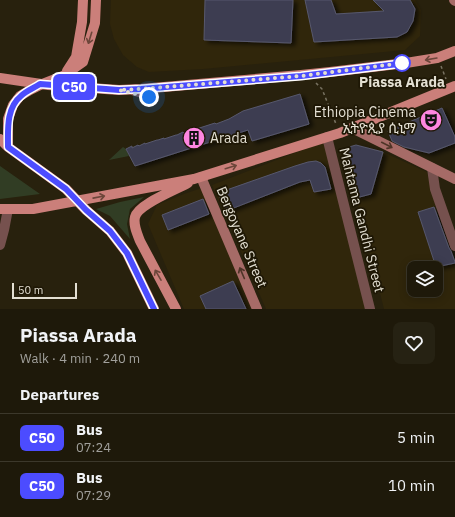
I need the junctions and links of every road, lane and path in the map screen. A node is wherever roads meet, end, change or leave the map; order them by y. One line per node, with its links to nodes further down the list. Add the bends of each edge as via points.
1 (83, 0): 6 (main road, via 76,57)
2 (96, 0): 6 (main road, one-way to 6, via 95,23 83,62)
3 (455, 52): 4 (main road)
4 (437, 58): 5 (main road, one-way to 5); 9 (path)
5 (309, 74): 10 (main road); 13 (path, via 322,90)
6 (63, 76): 8 (main road)
7 (0, 78): 8 (main road)
8 (40, 84): 10 (main road); 16 (main road, via 20,96 14,105 8,119)
9 (452, 87): 12 (main road)
10 (119, 90): 11 (lane)
11 (149, 97)
12 (352, 128): 13 (main road); 17 (main road, one-way to 17)
13 (340, 133): 14 (main road)
14 (327, 137): 18 (main road, one-way to 14); 27 (street, Mahtama Gandhi Street)
15 (0, 139): 16 (main road)
16 (8, 147): 20 (main road)
17 (432, 168): 19 (main road); 23 (street, via 435,189)
18 (197, 178): 20 (main road, one-way to 18); 25 (main road, one-way to 18, via 136,232 135,216 145,205); 26 (main road, Bergoyane Street, one-way to 18)
19 (455, 179)
20 (78, 200): 21 (main road, via 33,209); 24 (main road, via 124,248)
21 (4, 209): 22 (street, via 4,230)
22 (0, 245)
23 (455, 246)
24 (154, 309)
25 (176, 309)
26 (257, 309)
27 (370, 309)

